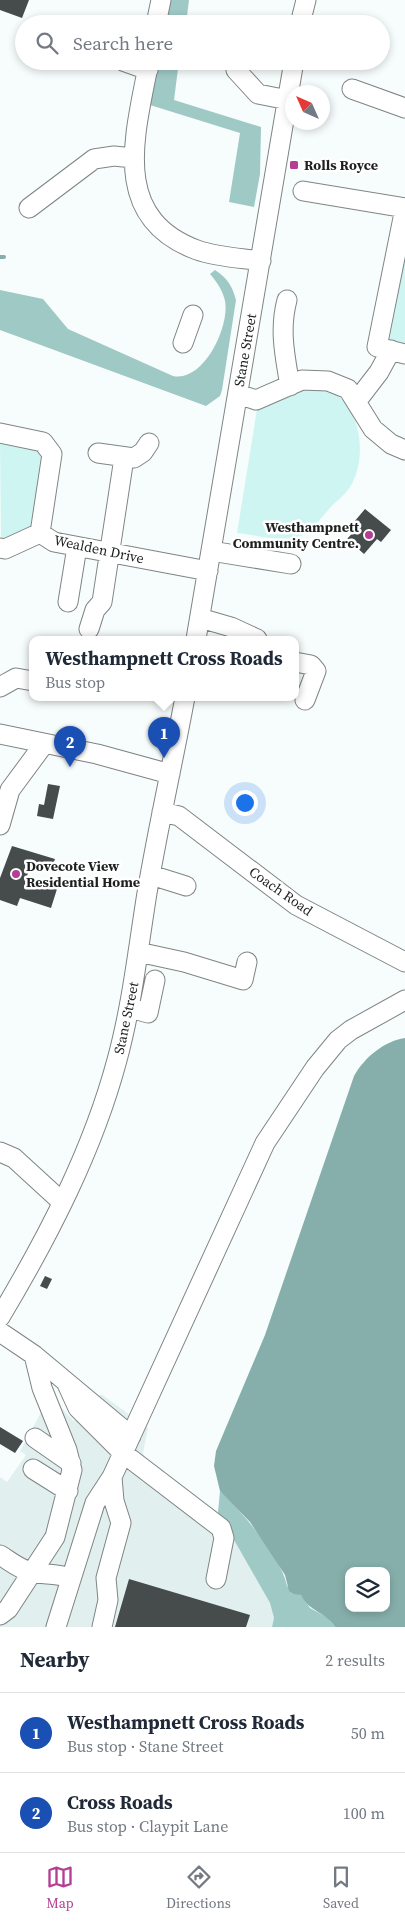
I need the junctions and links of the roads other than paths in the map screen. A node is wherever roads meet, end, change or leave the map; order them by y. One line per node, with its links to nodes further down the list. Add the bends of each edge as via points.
1 (161, 0): 3 (street)
2 (306, 0): 4 (street)
3 (158, 15)
4 (302, 15)
5 (148, 70): 13 (street)
6 (236, 70): 10 (street, via 258,94)
7 (293, 70): 8 (street, Stane Street)
8 (290, 85)
9 (352, 89): 11 (street)
10 (285, 99)
11 (405, 108)
12 (285, 118): 17 (street, Stane Street)
13 (133, 158): 15 (street, via 103,156 88,162); 17 (street, via 138,194 159,228 178,242 198,250)
14 (303, 191): 16 (street)
15 (29, 208)
16 (405, 208): 21 (street)
17 (261, 261): 23 (street, Stane Street)
18 (287, 300): 22 (street, via 282,341)
19 (193, 315): 20 (street)
20 (183, 343)
21 (391, 350): 24 (street)
22 (290, 386): 23 (street, via 256,400); 24 (street, via 302,380 328,381 348,389)
23 (238, 394): 33 (street, Stane Street)
24 (356, 402): 27 (street, via 373,429 390,444)
25 (0, 433): 30 (street, Wealden Drive, via 43,442 52,454)
26 (149, 443): 29 (street, via 134,458)
27 (405, 450)
28 (98, 453): 29 (street)
29 (124, 458): 34 (street)
30 (40, 533): 31 (street, Wealden Drive, via 54,542); 32 (street, via 5,549)
31 (77, 547): 34 (street, Wealden Drive); 37 (street, Wealden Drive)
32 (0, 548)
33 (211, 550): 35 (street); 36 (street, Stane Street)
34 (110, 553): 36 (street, Wealden Drive); 39 (street, via 102,602 95,610)
35 (291, 564)
36 (208, 571): 38 (street, Stane Street)
37 (68, 602)
38 (200, 618): 40 (street, Stane Street); 41 (street)
39 (89, 629)
40 (197, 636)
41 (251, 636)
42 (299, 663): 45 (street, via 311,665 316,671)
43 (29, 680): 44 (street, via 16,678)
44 (0, 687)
45 (305, 700)
46 (184, 701): 49 (street, Stane Street)
47 (0, 734): 48 (street)
48 (44, 744): 49 (street, via 97,754); 51 (street, via 10,790)
49 (170, 774): 50 (street, Stane Street)
50 (162, 812): 52 (street, Stane Street); 56 (street, Coach Road, via 179,816 296,905)
51 (0, 825)
52 (150, 875): 53 (street); 54 (street, Stane Street)
53 (186, 886)
54 (138, 952): 55 (street, via 243,980); 59 (street, Stane Street)
55 (247, 962)
56 (405, 962)
57 (155, 980): 59 (street, via 148,1020)
58 (405, 1000): 66 (street, via 338,1040 315,1068 265,1143)
59 (130, 1008): 61 (street, Stane Street, via 108,1091)
60 (0, 1152): 61 (street, via 14,1158)
61 (62, 1202): 62 (street, Stane Street)
62 (0, 1317)
63 (0, 1332): 64 (street)
64 (34, 1355): 65 (street); 69 (street, via 52,1418)
65 (67, 1384): 66 (street); 68 (street, via 78,1408)
66 (130, 1436): 68 (street)
67 (35, 1438): 69 (street)
68 (122, 1453): 71 (street); 76 (street, via 221,1528 224,1538)
69 (71, 1463): 72 (street)
70 (33, 1469): 72 (street)
71 (112, 1477): 75 (street, via 94,1503); 79 (street, via 114,1501 121,1523 106,1578 108,1600)
72 (68, 1491): 74 (street, via 55,1537)
73 (0, 1554): 74 (street)
74 (32, 1572): 75 (street, via 55,1573); 77 (street)
75 (70, 1578): 78 (street)
76 (216, 1579)
77 (0, 1615)
78 (56, 1627)
79 (102, 1627)

